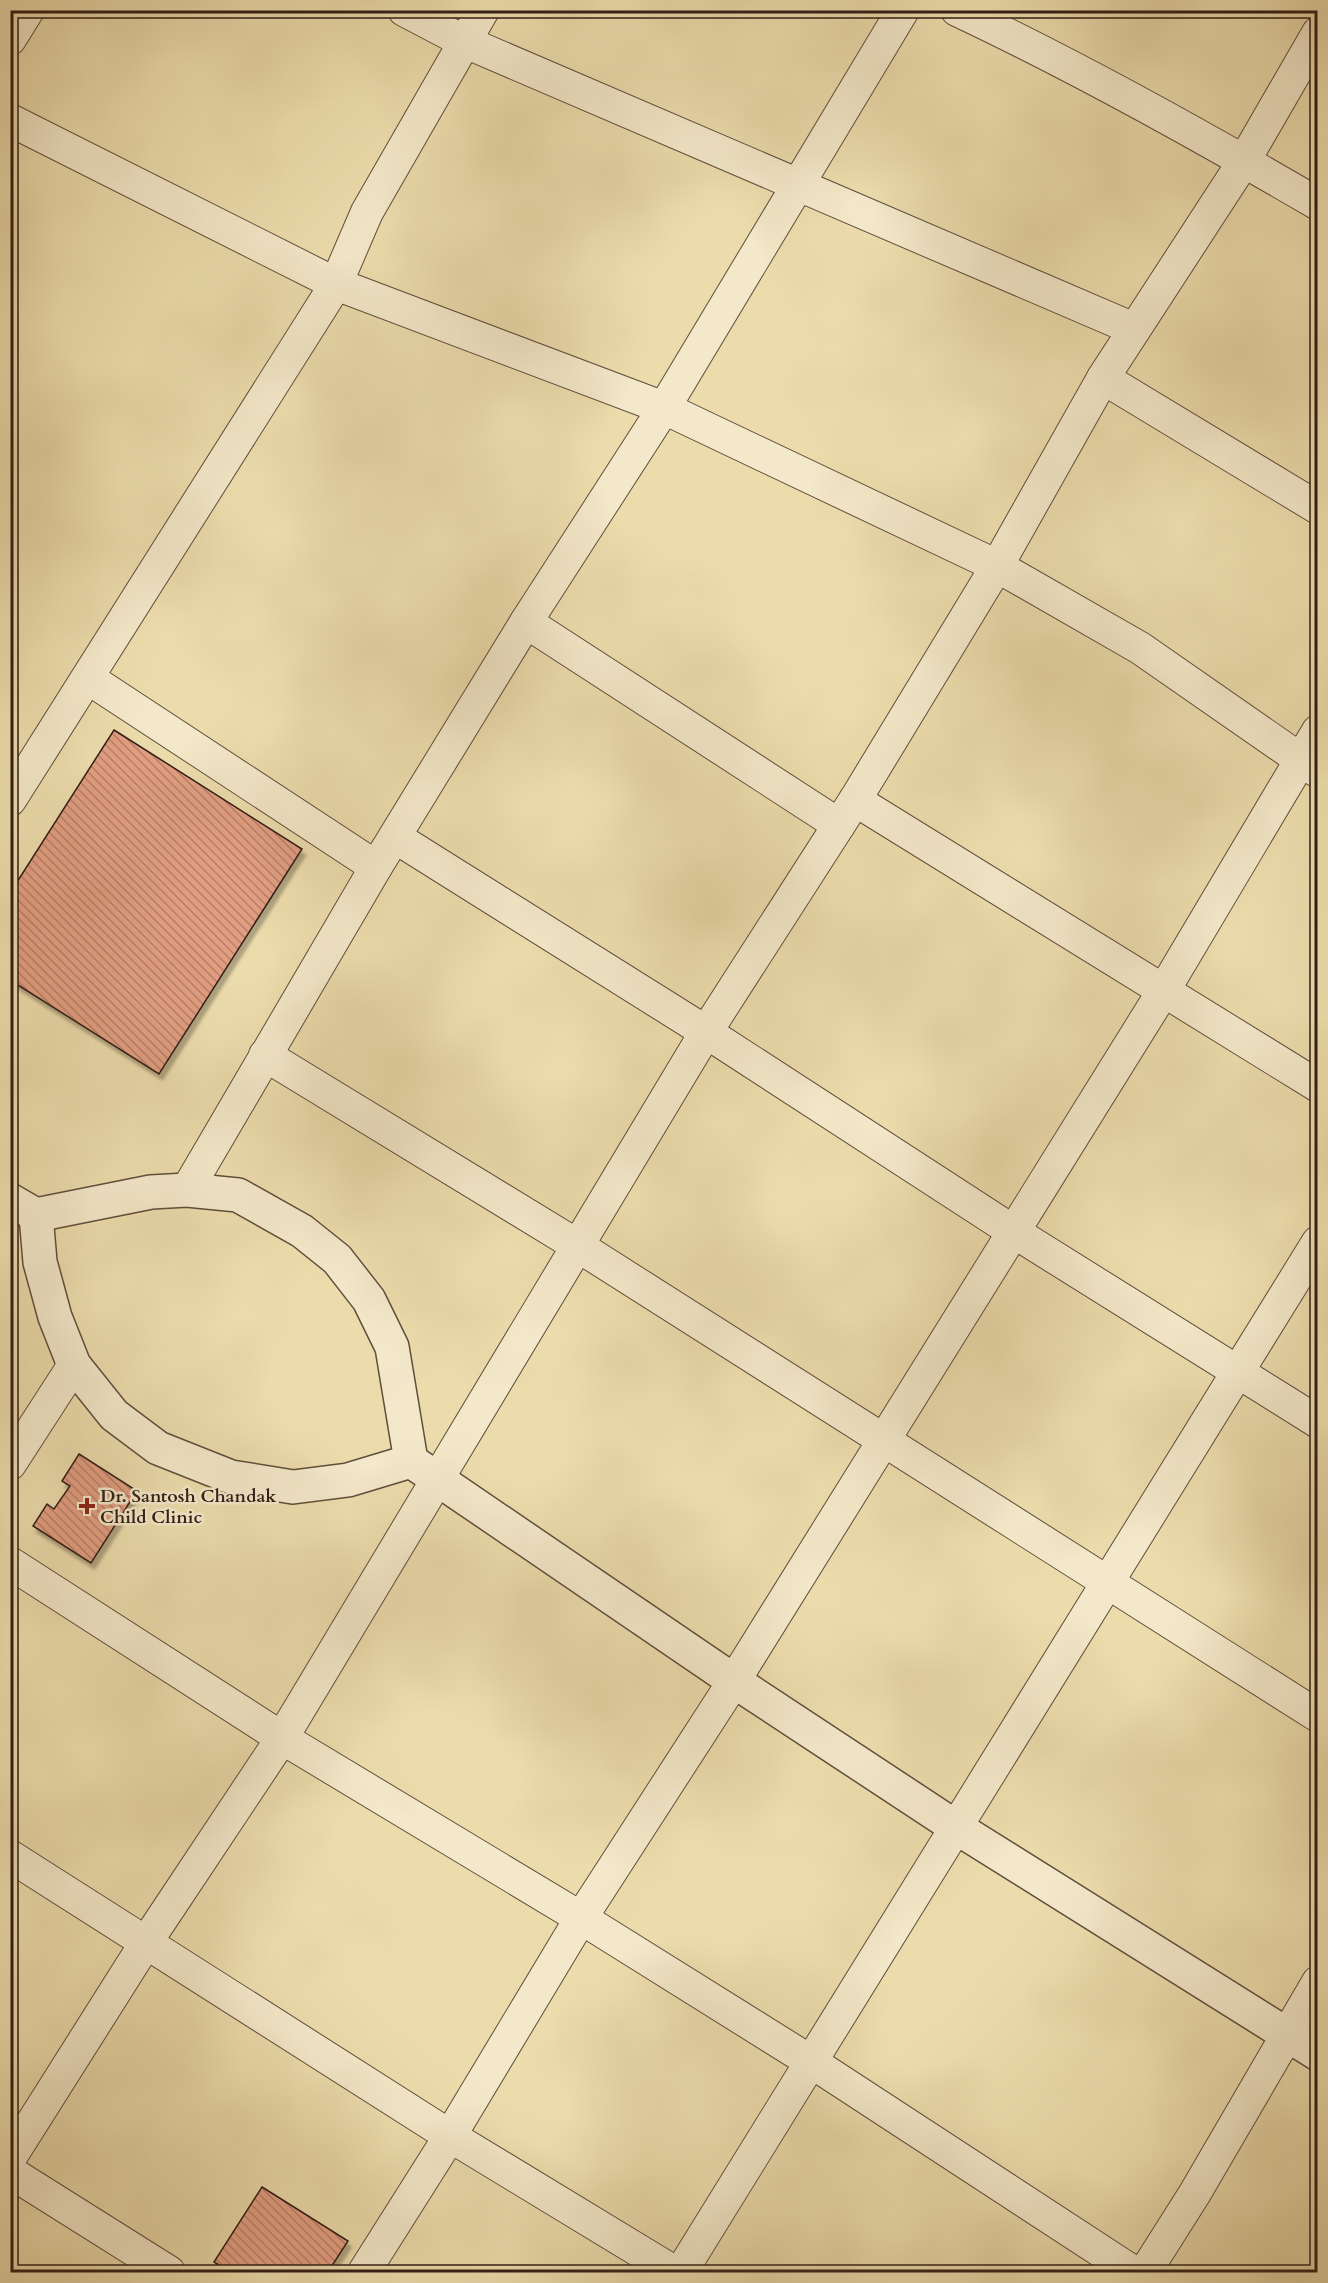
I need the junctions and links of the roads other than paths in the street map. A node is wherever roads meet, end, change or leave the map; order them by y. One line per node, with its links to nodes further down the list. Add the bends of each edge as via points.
1 (28, 10): 7 (street)
2 (404, 10): 8 (street)
3 (483, 10): 8 (street)
4 (903, 10): 11 (street)
5 (957, 10): 10 (street)
6 (1317, 33): 10 (street)
7 (10, 39)
8 (463, 42): 11 (street); 13 (street, via 367,212)
9 (10, 120): 13 (street)
10 (1244, 161): 12 (street); 14 (street)
11 (800, 184): 14 (street); 16 (street)
12 (1317, 204)
13 (336, 284): 16 (street); 20 (street)
14 (1134, 329): 15 (street)
15 (1103, 378): 17 (street); 18 (street)
16 (664, 408): 18 (street); 19 (street)
17 (1317, 508)
18 (997, 566): 22 (street, via 1140,648); 24 (street)
19 (526, 622): 24 (street); 25 (street)
20 (88, 678): 23 (street); 26 (street)
21 (1317, 731): 22 (street)
22 (1309, 766): 27 (street)
23 (10, 800)
24 (847, 813): 27 (street); 28 (street)
25 (395, 837): 26 (street); 28 (street)
26 (376, 867): 29 (street)
27 (1164, 990): 30 (street); 33 (street)
28 (705, 1032): 33 (street); 35 (street)
29 (265, 1055): 31 (street); 35 (street)
30 (1317, 1086)
31 (187, 1190): 32 (street); 40 (street, via 238,1195 302,1231 337,1259 369,1300 392,1347)
32 (23, 1208): 36 (street, via 55,1317)
33 (1014, 1232): 37 (street); 39 (street)
34 (1317, 1242): 37 (street)
35 (578, 1246): 39 (street); 42 (street)
36 (74, 1365): 40 (street, via 114,1415 158,1448 231,1477 293,1487 348,1480); 41 (street)
37 (1235, 1373): 38 (street); 44 (street)
38 (1317, 1422)
39 (883, 1442): 44 (street); 45 (street)
40 (411, 1461): 42 (street)
41 (10, 1464)
42 (439, 1479): 45 (street); 47 (street)
43 (10, 1563): 47 (street)
44 (1106, 1584): 46 (street); 48 (street)
45 (734, 1681): 48 (street); 50 (street)
46 (1317, 1716)
47 (282, 1738): 50 (street); 51 (street)
48 (954, 1826): 53 (street); 55 (street)
49 (10, 1856): 51 (street)
50 (581, 1918): 55 (street); 56 (street)
51 (147, 1941): 56 (street); 57 (street)
52 (1317, 1982): 53 (street)
53 (1285, 2034): 54 (street); 64 (street, via 1195,2193)
54 (1317, 2054)
55 (813, 2063): 62 (street); 63 (street)
56 (450, 2136): 60 (street); 61 (street)
57 (10, 2158)
58 (10, 2172): 59 (street)
59 (169, 2272)
60 (364, 2272)
61 (674, 2272)
62 (681, 2272)
63 (1133, 2272)
64 (1145, 2272)

